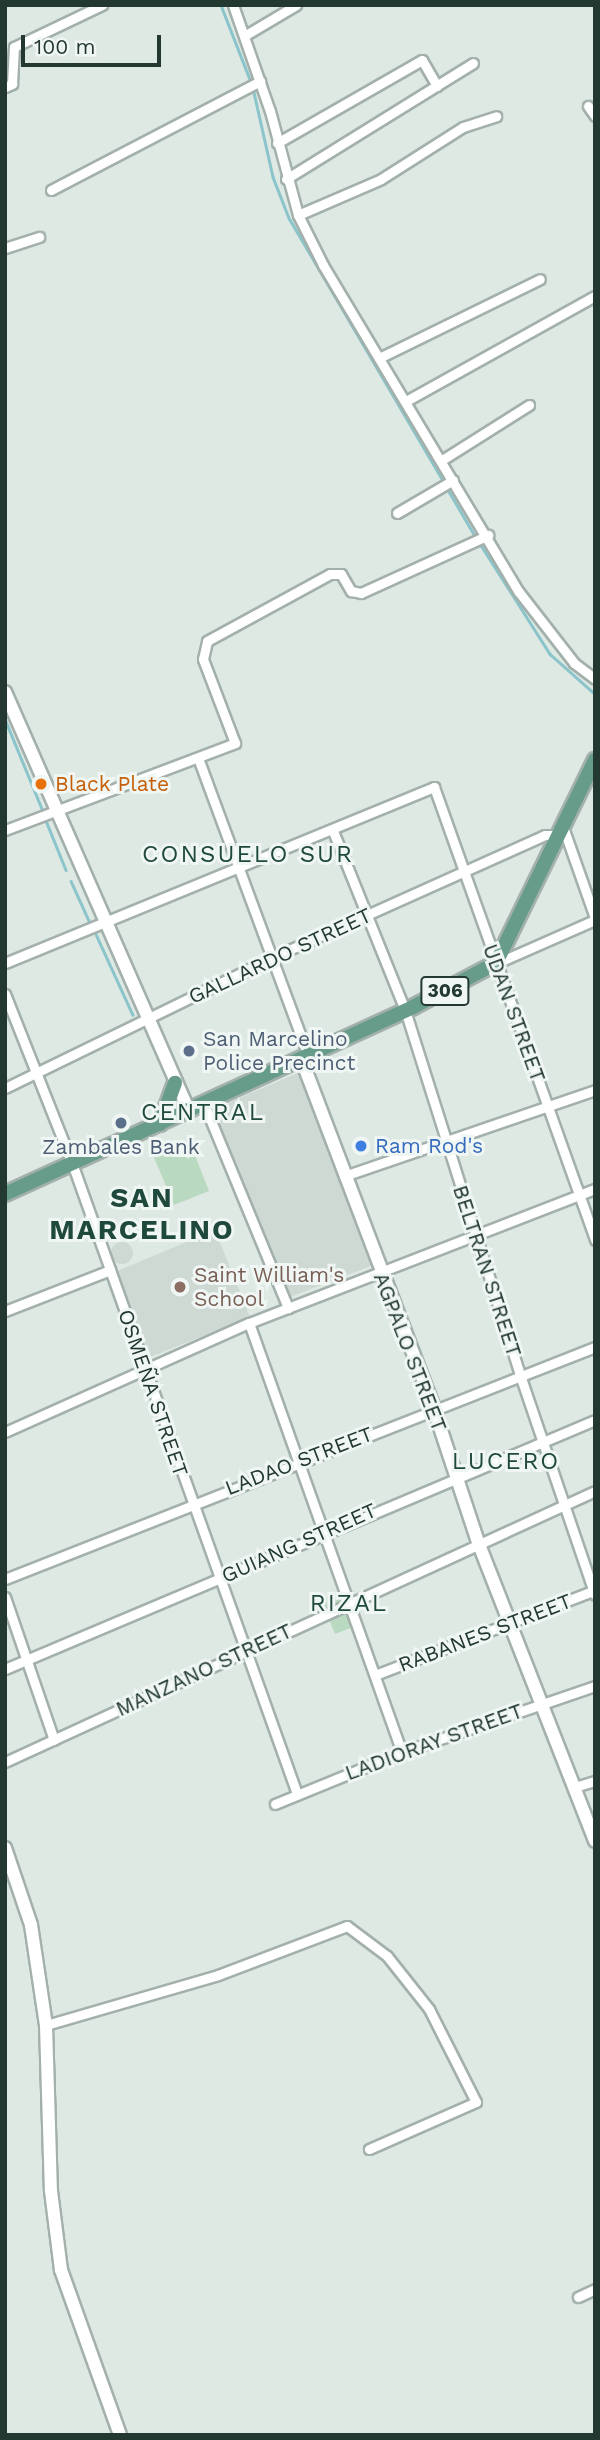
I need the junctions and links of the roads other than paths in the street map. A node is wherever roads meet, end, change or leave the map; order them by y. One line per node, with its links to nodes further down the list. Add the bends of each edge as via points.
1 (102, 5): 8 (street, via 14,47 12,84)
2 (233, 5): 4 (street)
3 (296, 5): 4 (street)
4 (244, 36): 6 (street)
5 (473, 63): 7 (street)
6 (258, 82): 12 (street); 14 (street)
7 (437, 86): 12 (street, via 422,60); 13 (street)
8 (5, 87)
9 (588, 106): 11 (street)
10 (496, 116): 15 (street, via 463,127 381,178)
11 (595, 116)
12 (276, 143): 13 (street)
13 (286, 179): 15 (street)
14 (51, 190)
15 (298, 215): 20 (street)
16 (39, 237): 17 (street)
17 (5, 248)
18 (540, 279): 20 (street)
19 (595, 296): 21 (street)
20 (379, 358): 21 (street)
21 (406, 401): 23 (street)
22 (529, 405): 23 (street)
23 (442, 460): 24 (street)
24 (447, 483): 25 (street); 26 (street)
25 (397, 513)
26 (482, 538): 27 (street, via 537,620 574,663); 30 (street, via 361,593 351,591 341,573 330,574 208,640 203,659 235,743)
27 (595, 679)
28 (5, 692): 29 (street)
29 (10, 715): 32 (street)
30 (198, 758): 32 (street); 36 (street, AGPALO STREET)
31 (595, 760): 35 (main road, 306)
32 (55, 811): 33 (street); 40 (street)
33 (5, 830)
34 (333, 831): 36 (street); 37 (street, UDAN STREET, via 434,787); 38 (street, BELTRAN STREET)
35 (561, 831): 37 (street, GALLARDO STREET); 39 (street); 43 (main road, 306)
36 (237, 870): 40 (street); 41 (street, AGPALO STREET)
37 (462, 873): 38 (street, GALLARDO STREET); 43 (street, UDAN STREET)
38 (369, 915): 41 (street, GALLARDO STREET); 45 (street, BELTRAN STREET)
39 (595, 919): 43 (street)
40 (104, 923): 42 (street); 46 (street)
41 (271, 958): 46 (street, GALLARDO STREET); 47 (street, AGPALO STREET)
42 (5, 963)
43 (496, 964): 45 (main road, 306); 53 (street, UDAN STREET)
44 (5, 994): 48 (street, OSMEÑA STREET)
45 (405, 1010): 47 (main road, 306); 56 (street, BELTRAN STREET)
46 (145, 1019): 48 (street, GALLARDO STREET); 49 (street)
47 (305, 1057): 52 (main road, 306); 58 (street, AGPALO STREET)
48 (34, 1074): 50 (street, GALLARDO STREET); 57 (street, OSMEÑA STREET)
49 (176, 1083): 54 (street); 55 (main road)
50 (5, 1088)
51 (595, 1090): 53 (street)
52 (204, 1104): 54 (main road, 306); 66 (street)
53 (547, 1106): 56 (street); 61 (street, UDAN STREET)
54 (189, 1111): 55 (main road, 306)
55 (160, 1124): 57 (main road, 306)
56 (446, 1141): 58 (street); 62 (street, BELTRAN STREET)
57 (72, 1163): 60 (main road, 306); 64 (street, OSMEÑA STREET)
58 (344, 1176): 65 (street, AGPALO STREET)
59 (595, 1189): 61 (street)
60 (5, 1194)
61 (578, 1195): 62 (street); 63 (street, UDAN STREET)
62 (476, 1235): 65 (street); 71 (street, BELTRAN STREET)
63 (595, 1240)
64 (110, 1270): 67 (street); 70 (street, OSMEÑA STREET)
65 (379, 1271): 66 (street); 72 (street, AGPALO STREET)
66 (288, 1308): 68 (street)
67 (5, 1311)
68 (248, 1324): 70 (street); 76 (street)
69 (595, 1346): 71 (street, LADAO STREET)
70 (146, 1369): 74 (street); 79 (street, OSMEÑA STREET)
71 (520, 1376): 72 (street, LADAO STREET); 75 (street, BELTRAN STREET)
72 (434, 1409): 76 (street, LADAO STREET); 77 (street, AGPALO STREET)
73 (595, 1420): 75 (street, GUIANG STREET)
74 (5, 1432)
75 (543, 1440): 77 (street, GUIANG STREET); 80 (street, BELTRAN STREET)
76 (297, 1464): 79 (street, LADAO STREET); 81 (street)
77 (456, 1475): 81 (street, GUIANG STREET); 82 (street, AGPALO STREET)
78 (595, 1491): 80 (street, MANZANO STREET)
79 (191, 1502): 83 (street, OSMEÑA STREET); 84 (street, LADAO STREET)
80 (565, 1504): 82 (street, MANZANO STREET); 85 (street, BELTRAN STREET)
81 (322, 1532): 83 (street, GUIANG STREET); 87 (street)
82 (478, 1542): 87 (street, MANZANO STREET); 88 (street, AGPALO STREET)
83 (219, 1578): 89 (street, OSMEÑA STREET); 90 (street, GUIANG STREET)
84 (5, 1579)
85 (594, 1592): 88 (street, RABANES STREET)
86 (5, 1597): 90 (street)
87 (348, 1602): 89 (street, MANZANO STREET); 92 (street)
88 (510, 1624): 92 (street, RABANES STREET); 94 (street, AGPALO STREET)
89 (244, 1650): 95 (street, MANZANO STREET); 100 (street, OSMEÑA STREET)
90 (26, 1660): 91 (street, GUIANG STREET); 95 (street)
91 (5, 1669)
92 (375, 1675): 96 (street)
93 (595, 1686): 94 (street, LADIORAY STREET)
94 (540, 1703): 96 (street, LADIORAY STREET); 99 (street, AGPALO STREET)
95 (54, 1740): 97 (street, MANZANO STREET)
96 (402, 1752): 100 (street, LADIORAY STREET)
97 (5, 1762)
98 (595, 1781): 99 (street)
99 (575, 1787): 102 (street, AGPALO STREET)
100 (298, 1794): 101 (street, LADIORAY STREET)
101 (275, 1804)
102 (595, 1841)
103 (5, 1848): 104 (street, via 31,1925)
104 (46, 2025): 105 (street, via 218,1975 346,1926 387,1956 429,2009 476,2102); 108 (street, via 51,2191 61,2270)
105 (369, 2149)
106 (595, 2289): 107 (street)
107 (578, 2297)
108 (120, 2435)

